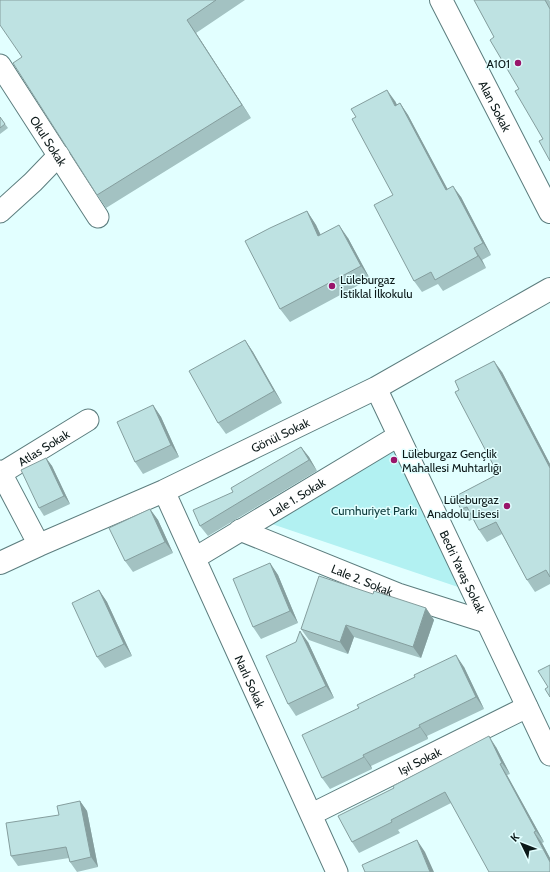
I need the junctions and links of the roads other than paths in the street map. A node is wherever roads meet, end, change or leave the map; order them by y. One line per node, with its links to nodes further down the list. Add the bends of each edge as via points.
1 (441, 0): 5 (street, Alan Sokak)
2 (0, 65): 3 (street, Okul Sokak)
3 (59, 155): 4 (street); 6 (street, Okul Sokak)
4 (0, 212)
5 (550, 212)
6 (98, 217)
7 (550, 288): 8 (street, Gönül Sokak)
8 (376, 388): 10 (street, Bedri Yavaş Sokak); 12 (street, Gönül Sokak)
9 (88, 420): 11 (street, Atlas Sokak)
10 (398, 436): 13 (street, Lale 1. Sokak); 17 (street, Bedri Yavaş Sokak)
11 (0, 473): 14 (street)
12 (164, 491): 14 (street, Gönül Sokak); 15 (street, Narlı Sokak)
13 (240, 530): 15 (street, Lale 1. Sokak); 17 (street, Lale 2. Sokak, via 398,594)
14 (39, 545): 16 (street, Gönül Sokak)
15 (195, 558): 20 (street, Narlı Sokak)
16 (0, 563)
17 (486, 622): 18 (street, Bedri Yavaş Sokak)
18 (526, 707): 19 (street, Bedri Yavaş Sokak); 20 (street, Işıl Sokak)
19 (550, 755)
20 (312, 814): 21 (street, Narlı Sokak)
21 (337, 872)

